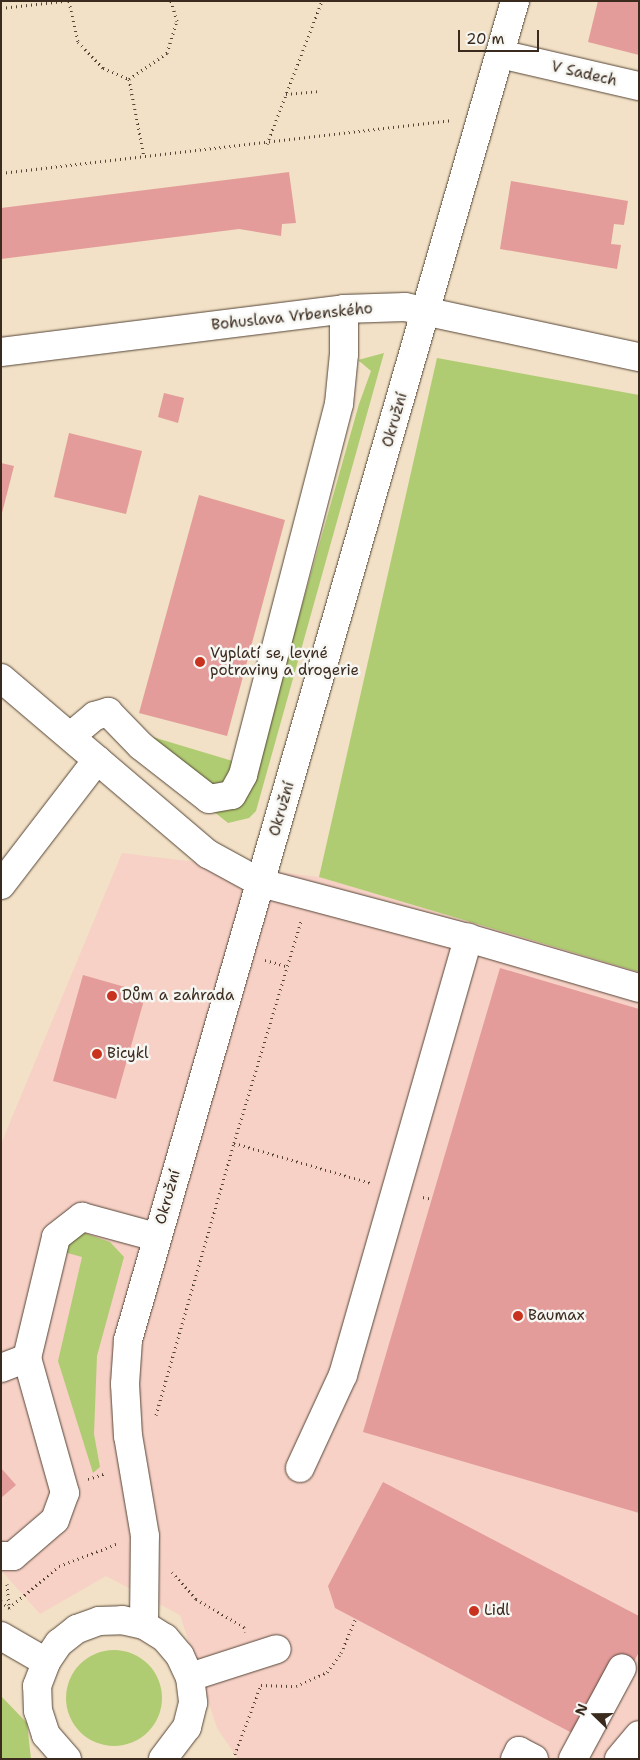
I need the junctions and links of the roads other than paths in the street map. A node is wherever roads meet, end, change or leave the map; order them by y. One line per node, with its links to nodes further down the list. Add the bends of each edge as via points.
1 (515, 1): 2 (street, Okružní)
2 (500, 54): 3 (street, V Sadech); 5 (street, Okružní)
3 (639, 86)
4 (344, 308): 5 (street, Bohuslava Vrbenského, via 405,307); 6 (street, Bohuslava Vrbenského); 9 (street, via 339,404 243,775 232,795 209,799 141,746 108,712 95,716)
5 (426, 312): 7 (street, Bohuslava Vrbenského); 11 (street, Okružní)
6 (1, 352)
7 (639, 357)
8 (1, 678): 9 (street)
9 (72, 735): 10 (street)
10 (97, 760): 11 (street, via 208,854); 12 (street)
11 (261, 883): 13 (street); 15 (street, Okružní)
12 (1, 885)
13 (468, 938): 14 (street); 18 (street, via 342,1375)
14 (639, 988)
15 (156, 1237): 16 (street, via 82,1217 56,1237); 20 (street, Okružní, via 128,1340 125,1384 128,1436 145,1536)
16 (26, 1358): 17 (street); 19 (street, via 65,1493 55,1520 13,1556)
17 (1, 1368)
18 (300, 1468)
19 (1, 1556)
20 (144, 1625): 23 (street, via 122,1620 99,1621 77,1629 59,1643); 25 (street, via 165,1638 180,1656)
21 (1, 1636): 23 (street)
22 (277, 1649): 25 (street)
23 (46, 1662): 28 (street, via 37,1686 38,1711 46,1735)
24 (622, 1668): 31 (street)
25 (190, 1678): 27 (street, via 193,1703 187,1727)
26 (639, 1735): 32 (street)
27 (169, 1757)
28 (67, 1759)
29 (515, 1759): 30 (street, via 518,1751)
30 (534, 1759)
31 (573, 1759)
32 (619, 1759)

